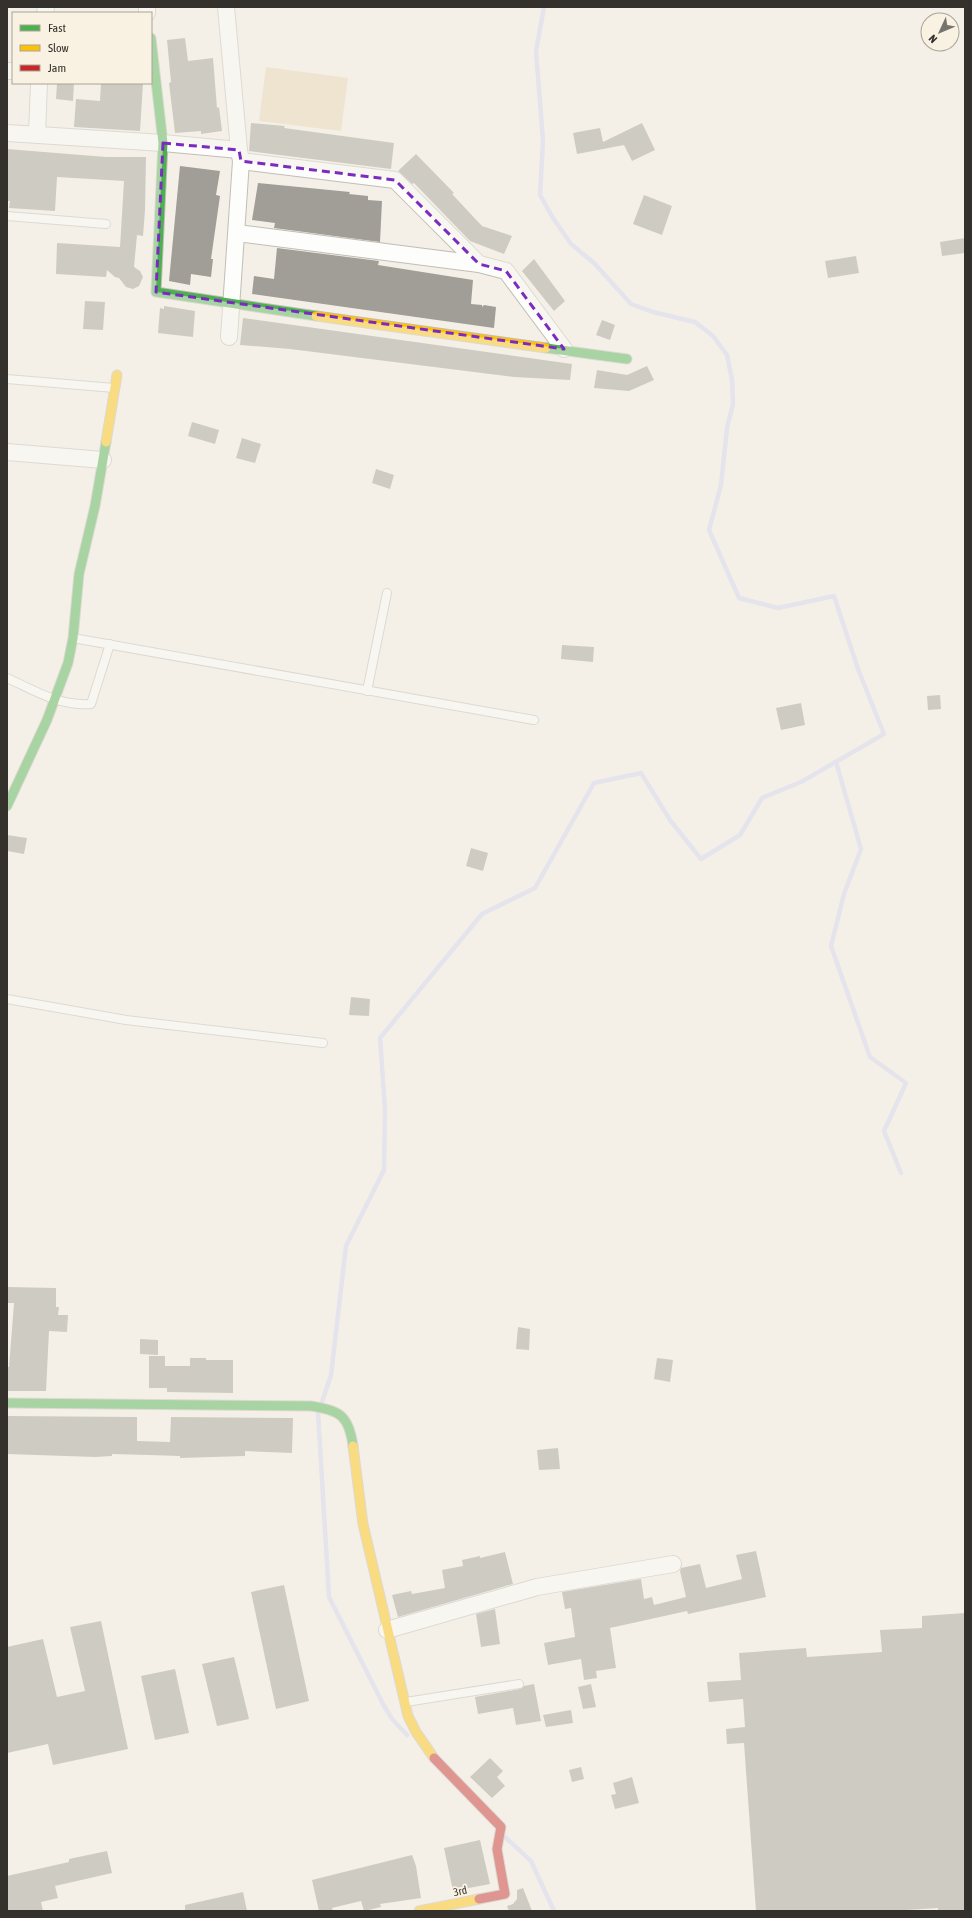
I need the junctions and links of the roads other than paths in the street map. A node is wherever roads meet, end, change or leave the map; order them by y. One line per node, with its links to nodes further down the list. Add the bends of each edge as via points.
1 (226, 7): 8 (street)
2 (152, 53): 3 (street)
3 (153, 68): 7 (street)
4 (39, 84): 6 (street)
5 (7, 133): 6 (street)
6 (37, 135): 7 (street)
7 (163, 143): 8 (street); 13 (street, via 156,292)
8 (240, 155): 11 (street); 12 (street, via 395,180)
9 (7, 216): 10 (lane)
10 (106, 224)
11 (237, 233): 12 (street); 13 (street)
12 (479, 264): 15 (street, via 506,271)
13 (232, 304): 14 (street); 15 (street)
14 (229, 337)
15 (564, 349): 16 (street)
16 (627, 359)
17 (117, 375): 19 (street)
18 (7, 379): 19 (lane)
19 (115, 388): 21 (street)
20 (7, 452): 21 (street)
21 (103, 460): 23 (street, via 79,574)
22 (388, 593): 26 (lane)
23 (73, 638): 24 (lane); 27 (street, via 68,663)
24 (110, 644): 26 (lane); 27 (lane, via 91,704 74,705)
25 (7, 678): 27 (lane)
26 (367, 691): 28 (lane)
27 (54, 700): 29 (street)
28 (534, 720)
29 (7, 806)
30 (7, 999): 31 (lane, via 126,1020)
31 (323, 1043)
32 (7, 1403): 34 (street, via 311,1406 333,1409 349,1424 363,1524)
33 (673, 1564): 34 (street, via 537,1587)
34 (387, 1630): 36 (street)
35 (519, 1684): 36 (lane)
36 (405, 1702): 37 (street, 3rd, via 414,1731 421,1742 501,1831 497,1849 505,1894)
37 (440, 1909): 38 (street, 3rd)
38 (419, 1911)

